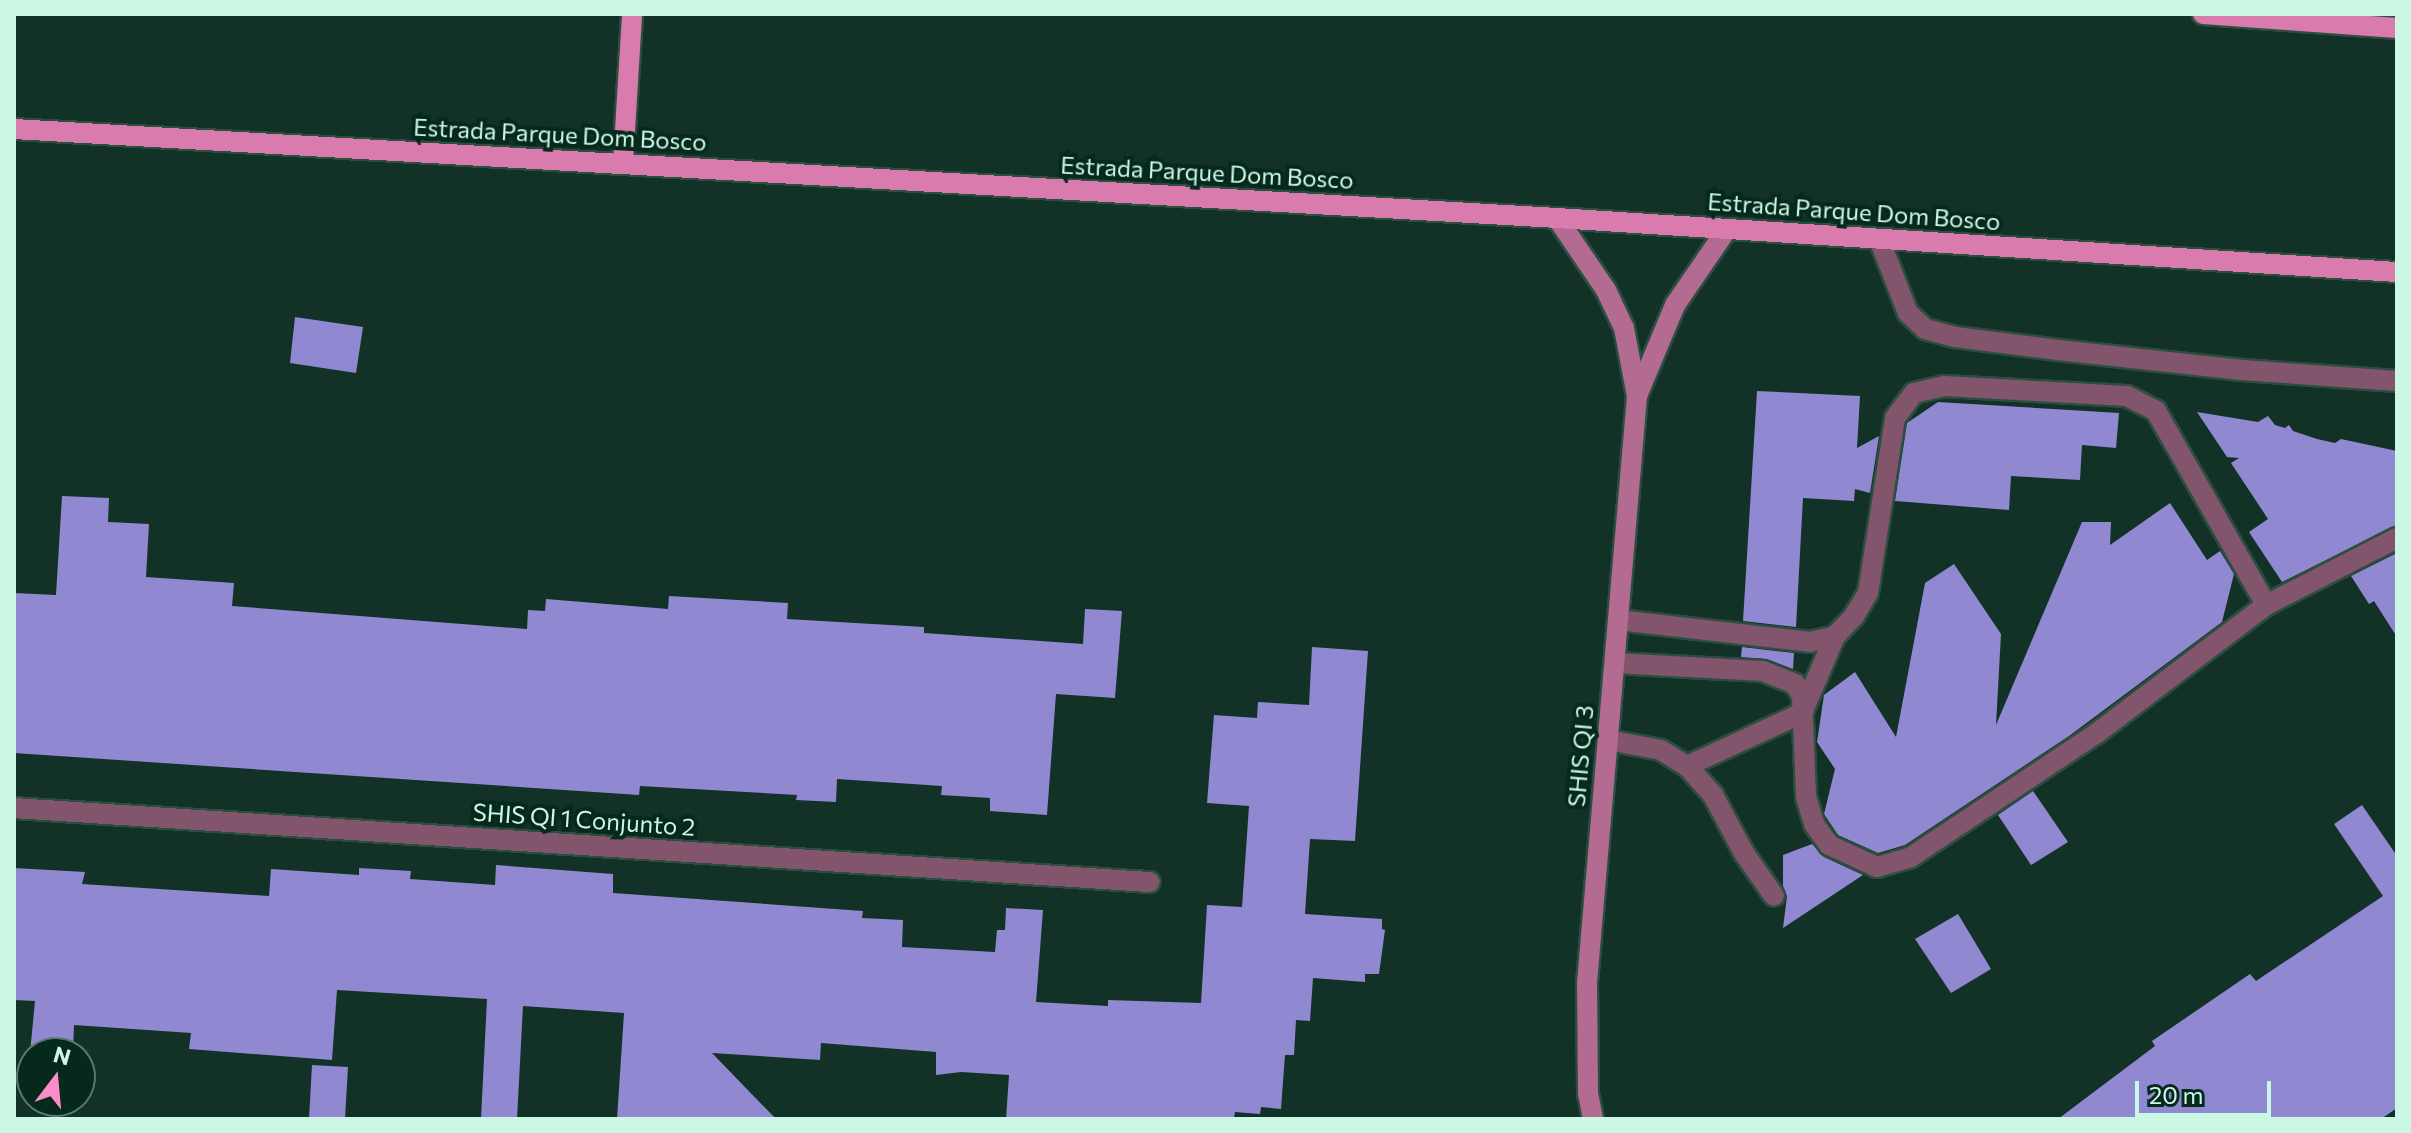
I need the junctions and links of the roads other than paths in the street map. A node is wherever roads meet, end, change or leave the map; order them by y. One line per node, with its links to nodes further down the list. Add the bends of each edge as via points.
1 (632, 14): 5 (main road)
2 (2203, 14): 3 (main road)
3 (2397, 28)
4 (14, 129): 5 (main road, Estrada Parque Dom Bosco)
5 (623, 163): 6 (main road, Estrada Parque Dom Bosco)
6 (1557, 218): 7 (main road, Estrada Parque Dom Bosco); 11 (street, SHIS QI 3, via 1606,290 1624,328)
7 (1727, 229): 8 (main road, Estrada Parque Dom Bosco); 11 (street, SHIS QI 3, via 1675,305)
8 (1879, 239): 9 (main road, Estrada Parque Dom Bosco); 10 (street, via 1908,313 1925,329 2180,364)
9 (2397, 272)
10 (2397, 381)
11 (1637, 396): 14 (street, SHIS QI 3)
12 (2397, 538): 13 (street)
13 (2266, 605): 15 (street, via 2156,411 2127,396 1944,386 1914,393 1895,418 1868,593); 17 (street, via 2097,733 1911,857 1877,867 1829,845 1814,824 1806,797)
14 (1618, 620): 15 (street, via 1810,642); 16 (street, SHIS QI 3)
15 (1835, 636): 17 (street)
16 (1615, 663): 17 (street, via 1763,671 1795,684); 18 (street, SHIS QI 3)
17 (1802, 713): 19 (street)
18 (1608, 740): 19 (street, via 1661,750); 23 (street, SHIS QI 3, via 1587,983)
19 (1687, 766): 22 (street, via 1713,795)
20 (14, 808): 21 (street, SHIS QI 1 Conjunto 2)
21 (1150, 882)
22 (1774, 896)
23 (1593, 1119)

